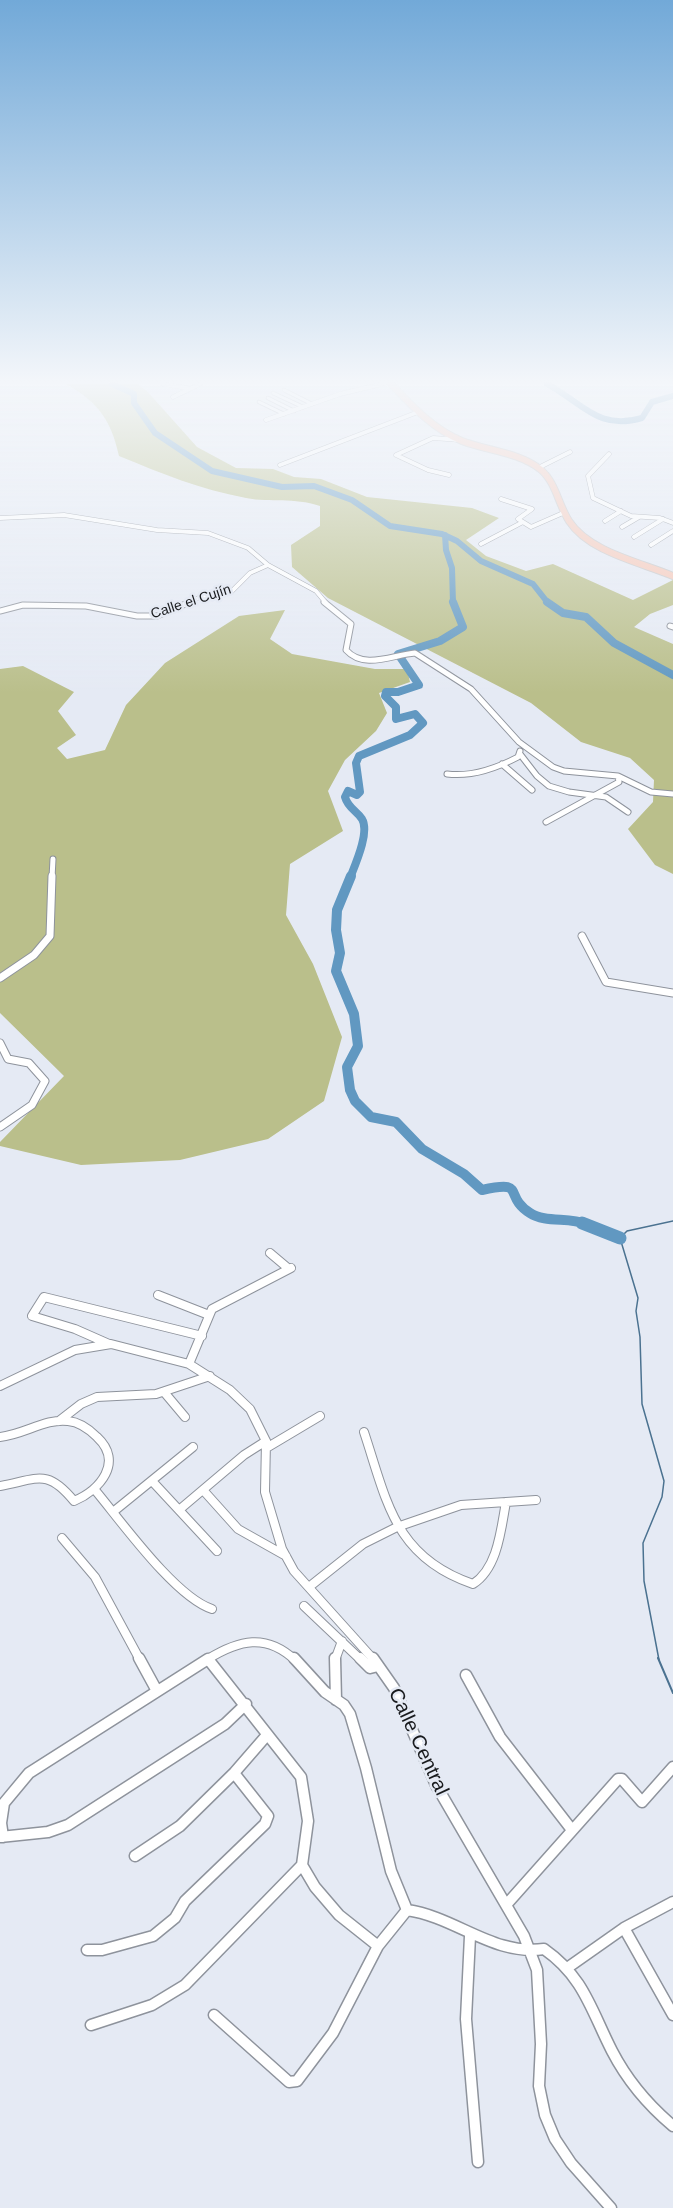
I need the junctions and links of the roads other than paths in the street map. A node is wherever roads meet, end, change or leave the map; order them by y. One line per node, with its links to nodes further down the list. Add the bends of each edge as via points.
1 (554, 487): 4 (main road)
2 (555, 487): 4 (main road)
3 (590, 487): 6 (street, via 593,498)
4 (556, 490): 7 (main road)
5 (501, 499): 12 (street, via 532,509 518,519)
6 (621, 511): 8 (street); 11 (street)
7 (564, 512): 12 (street, via 535,527); 20 (main road, via 576,529 594,541)
8 (639, 517): 10 (street); 14 (street)
9 (0, 518): 19 (street, via 64,515 156,530 202,532 248,548)
10 (663, 519): 13 (street); 16 (street)
11 (605, 521)
12 (521, 523): 17 (street)
13 (673, 523)
14 (622, 527)
15 (673, 531): 18 (street)
16 (634, 537)
17 (481, 544)
18 (651, 545)
19 (268, 565): 21 (street, Calle el Cujín, via 252,571 231,592 192,600 157,616 86,606 23,605); 22 (street, via 315,591 351,624 346,650 353,657 371,660 415,653 471,689)
20 (673, 574)
21 (0, 611)
22 (524, 745): 23 (street); 26 (street, via 560,770)
23 (520, 754): 24 (street); 28 (street, via 549,786)
24 (502, 764): 25 (street, via 456,777); 27 (street)
25 (447, 774)
26 (618, 776): 28 (street, via 619,782); 29 (street, via 651,792)
27 (531, 790)
28 (599, 793): 30 (street); 31 (street)
29 (673, 794)
30 (628, 812)
31 (546, 822)
32 (53, 859): 34 (street, via 50,936 34,955)
33 (582, 936): 35 (street, via 606,982)
34 (0, 978)
35 (673, 993)
36 (0, 1043): 37 (street, via 8,1059 29,1063 45,1081 32,1105)
37 (0, 1127)
38 (270, 1253): 40 (street, via 290,1268 218,1305)
39 (158, 1295): 40 (street)
40 (209, 1315): 41 (street)
41 (202, 1336): 42 (street, via 44,1297 33,1312 34,1318); 43 (street)
42 (111, 1344): 43 (street, Calle Central); 45 (street, Calle Central, via 75,1350)
43 (189, 1364): 44 (street, Calle Central)
44 (210, 1376): 46 (street); 52 (street, Calle Central, via 250,1409)
45 (0, 1386)
46 (164, 1392): 48 (street); 49 (street, via 97,1397)
47 (320, 1416): 52 (street)
48 (185, 1417)
49 (58, 1422): 51 (street, via 29,1433); 57 (street, via 69,1421 88,1430 101,1439 111,1456 111,1470)
50 (364, 1432): 62 (street)
51 (0, 1437)
52 (267, 1444): 56 (street, via 244,1455); 65 (street, Calle Central, via 266,1492 273,1526)
53 (193, 1447): 54 (street)
54 (152, 1481): 60 (street); 61 (street)
55 (0, 1486): 57 (street, via 46,1478 59,1483 74,1501)
56 (203, 1490): 60 (street); 65 (street, via 238,1529)
57 (95, 1491): 61 (street)
58 (536, 1500): 59 (street)
59 (506, 1502): 62 (street, via 461,1505); 62 (street, via 500,1538 485,1573 473,1584 438,1569)
60 (179, 1510): 64 (street)
61 (113, 1512): 68 (street, via 163,1571 203,1606)
62 (397, 1527): 66 (street, via 363,1544)
63 (62, 1538): 73 (street, via 95,1577)
64 (217, 1551)
65 (287, 1557): 66 (street, Calle Central)
66 (309, 1587): 71 (street, Calle Central)
67 (304, 1606): 69 (street)
68 (212, 1609)
69 (342, 1641): 71 (street, via 370,1668); 74 (street, via 335,1658)
70 (208, 1659): 73 (street); 74 (street, via 232,1644 259,1639 286,1650); 75 (street)
71 (378, 1665): 84 (street, Calle Central, via 405,1710 436,1785)
72 (466, 1675): 79 (street, via 500,1737)
73 (157, 1691): 80 (street, via 29,1773 4,1803)
74 (336, 1700): 85 (street, via 344,1705 354,1724 369,1770 393,1885)
75 (246, 1704): 76 (street); 80 (street, via 225,1725 68,1825 48,1832)
76 (267, 1736): 78 (street); 82 (street, via 302,1777 308,1821)
77 (673, 1767): 79 (street, via 642,1802 618,1779)
78 (234, 1773): 81 (street, via 180,1826); 89 (street, via 268,1816 265,1824 153,1936 102,1950)
79 (572, 1830): 84 (street)
80 (2, 1837)
81 (135, 1856)
82 (302, 1865): 88 (street, via 339,1915); 94 (street, via 185,1985 152,2005)
83 (673, 1902): 86 (street)
84 (506, 1905): 90 (street, Calle Central)
85 (407, 1910): 87 (street, via 419,1910); 88 (street)
86 (624, 1928): 91 (street); 93 (street)
87 (470, 1936): 90 (street); 96 (street, via 466,1960 467,2014)
88 (378, 1946): 92 (street, via 333,2033 297,2081 289,2082)
89 (87, 1950)
90 (531, 1953): 91 (street, via 544,1949); 97 (street, Calle Central, via 537,1970 539,2086 545,2115 555,2139 572,2163)
91 (570, 1966): 95 (street, via 621,2067 638,2092)
92 (214, 2015)
93 (673, 2015)
94 (91, 2025)
95 (673, 2126)
96 (478, 2162)
97 (611, 2208)

